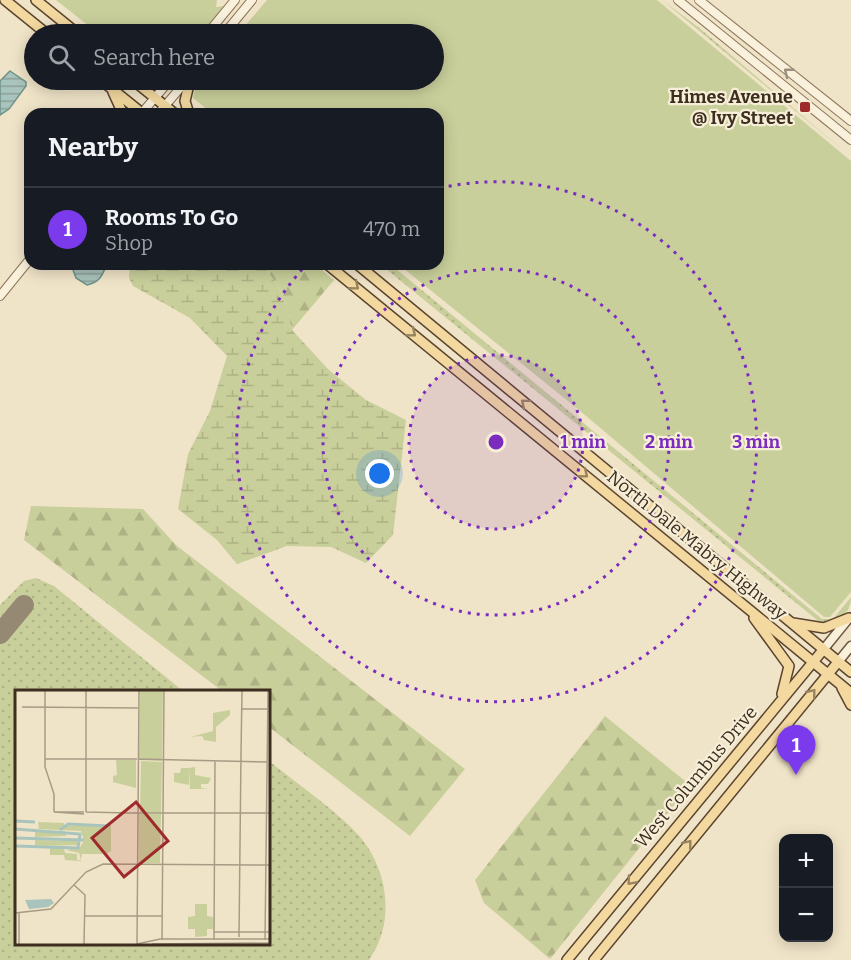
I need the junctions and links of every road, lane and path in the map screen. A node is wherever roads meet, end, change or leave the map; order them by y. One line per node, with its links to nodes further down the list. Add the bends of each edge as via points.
1 (5, 0): 9 (main road)
2 (36, 0): 10 (main road)
3 (237, 0): 6 (street); 7 (street)
4 (678, 0): 14 (street)
5 (699, 0): 8 (street)
6 (249, 3): 13 (street)
7 (220, 18): 11 (street); 12 (street)
8 (721, 18): 14 (street); 28 (street, one-way to 8)
9 (35, 24)
10 (66, 24)
11 (215, 24)
12 (228, 24)
13 (233, 24)
14 (713, 28): 29 (street)
15 (112, 90): 23 (main road)
16 (114, 90): 24 (main road)
17 (145, 90): 21 (main road)
18 (162, 90): 21 (street)
19 (179, 90): 22 (street)
20 (187, 90): 27 (main road)
21 (155, 98): 22 (main road); 25 (street)
22 (165, 106): 26 (main road)
23 (120, 108)
24 (135, 108)
25 (147, 108)
26 (168, 108)
27 (187, 108)
28 (851, 121)
29 (851, 140)
30 (24, 266): 33 (street)
31 (334, 270): 35 (main road, North Dale Mabry Highway, one-way to 35)
32 (364, 270): 34 (main road, North Dale Mabry Highway)
33 (0, 296)
34 (453, 343): 35 (main road); 38 (main road, North Dale Mabry Highway, one-way to 34)
35 (441, 357): 36 (main road, North Dale Mabry Highway, one-way to 36)
36 (744, 606): 41 (main road, North Dale Mabry Highway); 48 (main road, via 789,666)
37 (850, 617): 38 (main road, via 824,628); 40 (main road, West Columbus Drive)
38 (790, 623): 40 (main road, North Dale Mabry Highway)
39 (851, 646): 42 (main road, West Columbus Drive)
40 (823, 650): 41 (main road, West Columbus Drive); 42 (main road, North Dale Mabry Highway)
41 (813, 662): 44 (main road, North Dale Mabry Highway); 48 (main road, West Columbus Drive)
42 (838, 662): 43 (main road, North Dale Mabry Highway); 44 (main road, West Columbus Drive)
43 (851, 672)
44 (828, 674): 45 (main road, North Dale Mabry Highway); 50 (main road, West Columbus Drive, one-way to 44)
45 (839, 684): 46 (main road, North Dale Mabry Highway); 47 (main road)
46 (851, 693)
47 (851, 705)
48 (776, 706): 49 (main road, West Columbus Drive, one-way to 49)
49 (567, 960)
50 (594, 960)

